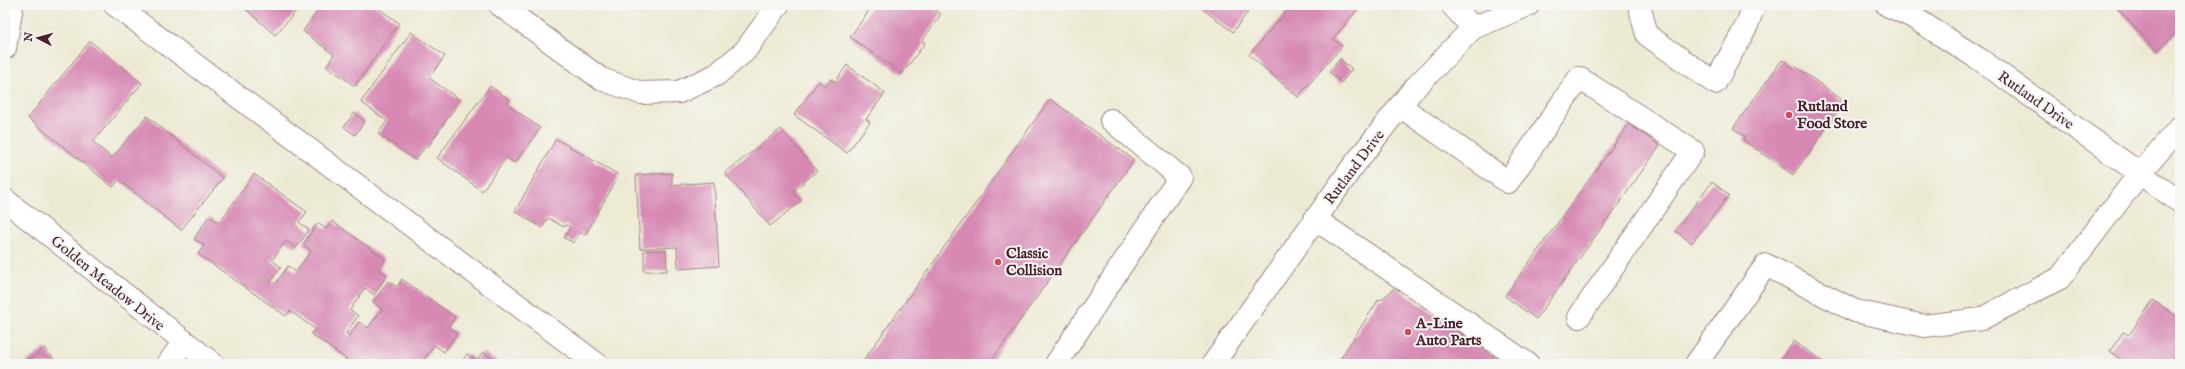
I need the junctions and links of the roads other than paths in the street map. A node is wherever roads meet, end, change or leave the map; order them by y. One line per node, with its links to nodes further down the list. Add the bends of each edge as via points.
1 (12, 5): 11 (street)
2 (116, 5): 24 (street)
3 (500, 5): 4 (street, via 602,79 641,93 679,92 716,75 745,51)
4 (778, 5)
5 (1452, 5): 10 (street)
6 (1528, 5): 10 (street, Rutland Drive)
7 (1639, 5): 8 (street, via 1647,35 1715,83 1748,25)
8 (1754, 5)
9 (1887, 5): 15 (street, Rutland Drive, via 1912,16 1979,59)
10 (1473, 28): 12 (street, Rutland Drive)
11 (5, 48)
12 (1400, 106): 18 (street, Rutland Drive); 19 (street, via 1508,182 1579,78 1693,151)
13 (1111, 120): 25 (street, via 1180,177)
14 (2180, 127): 15 (street)
15 (2140, 173): 17 (street, Rutland Drive); 27 (street, via 2060,278 1981,320 1924,326 1855,310 1766,265)
16 (5, 200): 20 (street, Golden Meadow Drive)
17 (2180, 202)
18 (1315, 219): 21 (street, Rutland Drive); 26 (street)
19 (1579, 317)
20 (183, 343): 22 (street); 23 (street, Golden Meadow Drive)
21 (1222, 360)
22 (168, 364)
23 (213, 364)
24 (597, 364)
25 (1056, 364)
26 (1528, 364)
27 (1696, 364)

